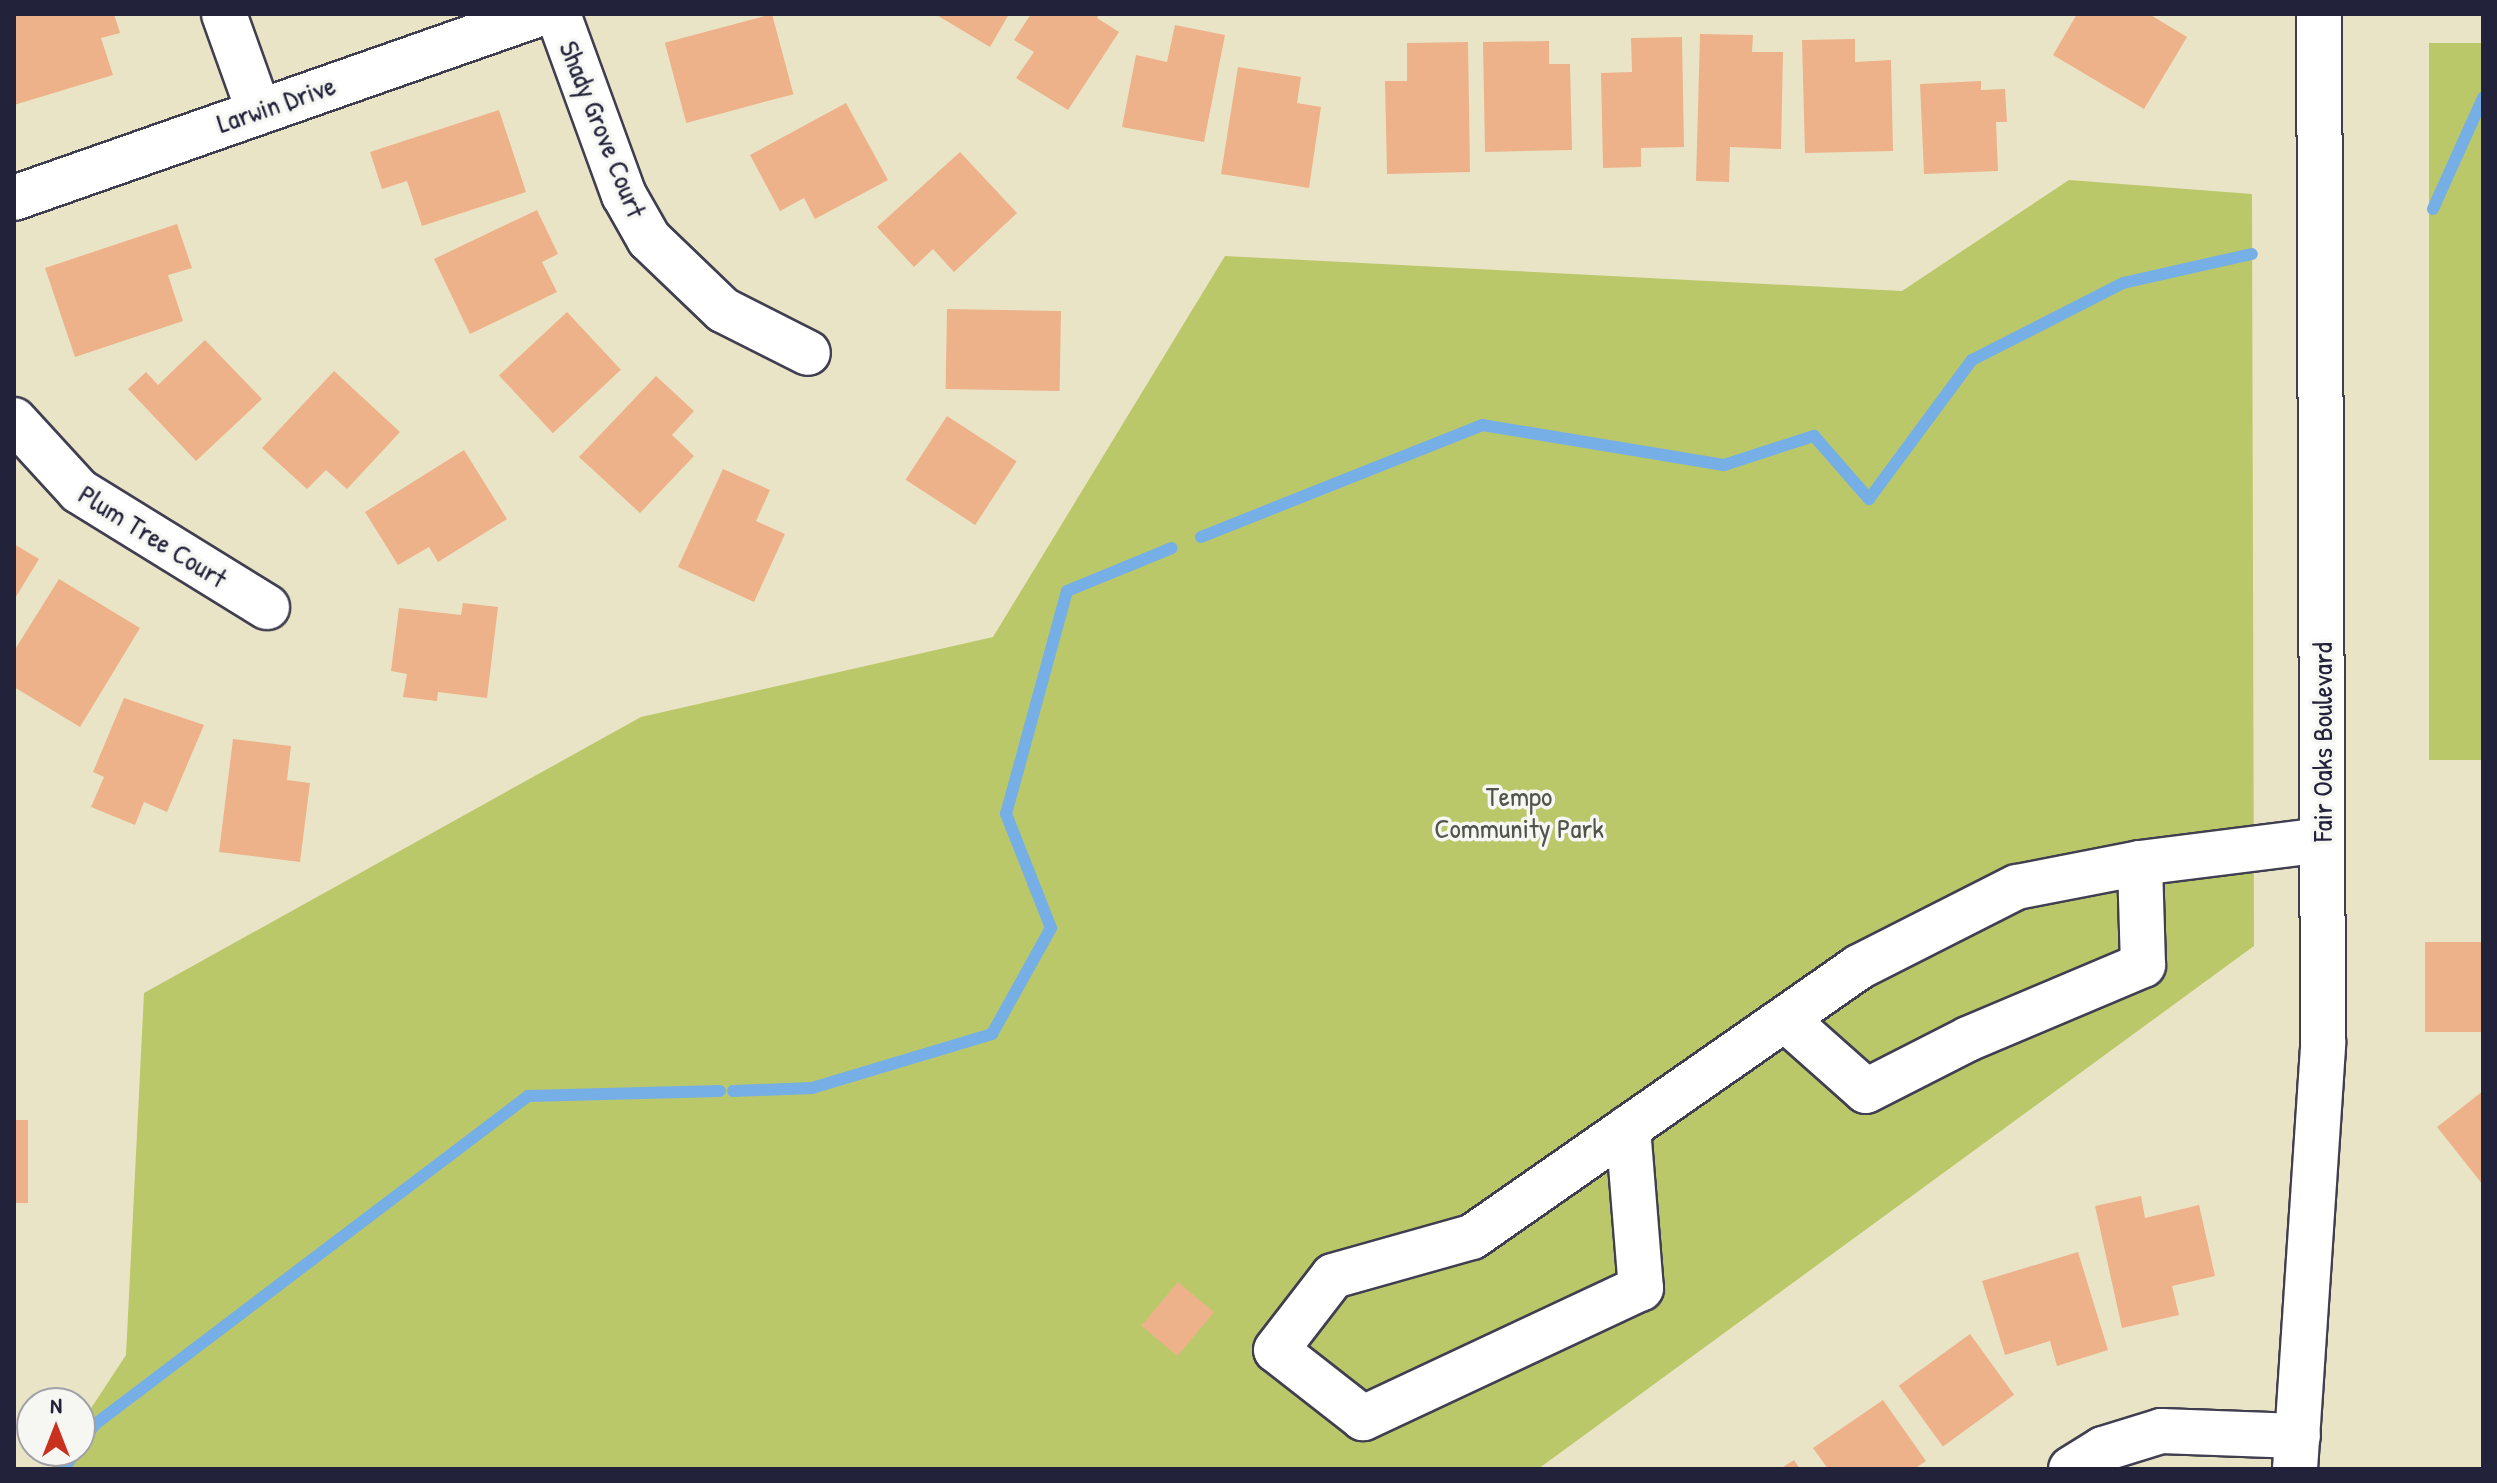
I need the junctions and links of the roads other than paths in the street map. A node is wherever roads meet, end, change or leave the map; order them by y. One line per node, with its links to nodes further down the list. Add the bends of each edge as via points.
1 (224, 14): 5 (street)
2 (539, 14): 5 (street, Larwin Drive)
3 (558, 14): 7 (street, Shady Grove Court, via 624,195 649,239 723,310)
4 (2319, 14): 10 (street, Fair Oaks Boulevard)
5 (258, 109): 6 (street, Larwin Drive)
6 (14, 198)
7 (808, 353)
8 (14, 420): 9 (street, Plum Tree Court, via 79,491)
9 (267, 607)
10 (2322, 840): 11 (street); 14 (street, Fair Oaks Boulevard, via 2323,1043)
11 (2140, 863): 12 (street, via 2017,887 1859,967); 12 (street, via 2143,965 1968,1039 1866,1091)
12 (1785, 1019): 13 (street)
13 (1628, 1128): 13 (street, via 1472,1237 1333,1276 1276,1350 1363,1418 1641,1288)
14 (2296, 1452): 15 (street, via 2161,1431 2103,1449)
15 (2071, 1469)

